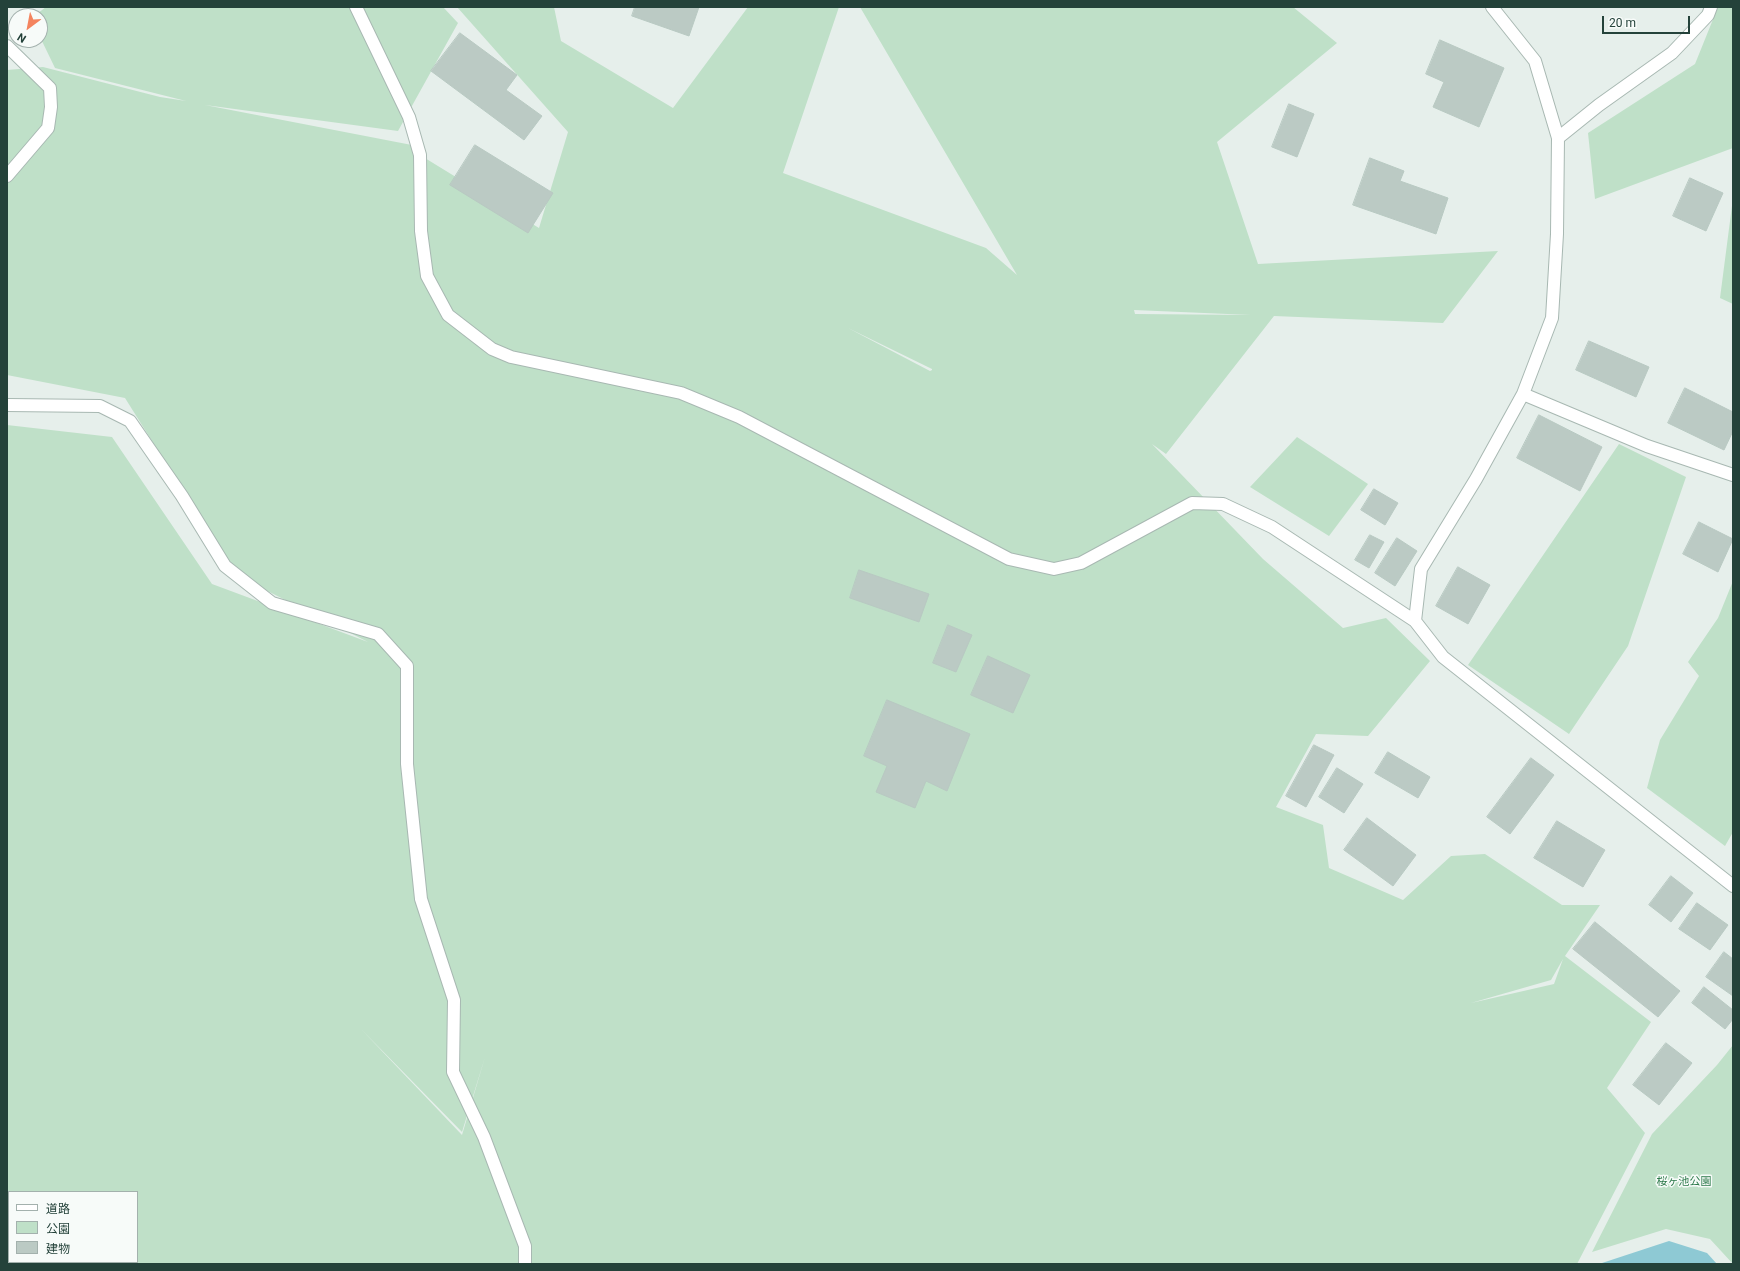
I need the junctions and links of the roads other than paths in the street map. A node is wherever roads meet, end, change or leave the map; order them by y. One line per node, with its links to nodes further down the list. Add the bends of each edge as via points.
1 (356, 7): 10 (street, via 409,117 420,155 421,231 427,276 448,315 492,349 511,357 681,393 739,417 1009,559 1054,569 1081,563 1192,503 1223,504 1272,527)
2 (1492, 7): 5 (street, via 1535,61)
3 (1711, 7): 5 (street, via 1708,15 1672,53)
4 (7, 46): 6 (street, via 50,88 51,107 48,128)
5 (1558, 138): 7 (street, via 1557,234 1552,318)
6 (7, 176)
7 (1523, 394): 9 (street, via 1647,446); 10 (street, via 1476,479 1421,569)
8 (7, 405): 12 (street, via 100,406 130,421 182,496 225,566 272,603 378,634 407,666 407,764 420,899 454,1000 453,1072 484,1137 525,1246)
9 (1733, 475)
10 (1415, 620): 11 (street, via 1443,658)
11 (1733, 886)
12 (524, 1264)

